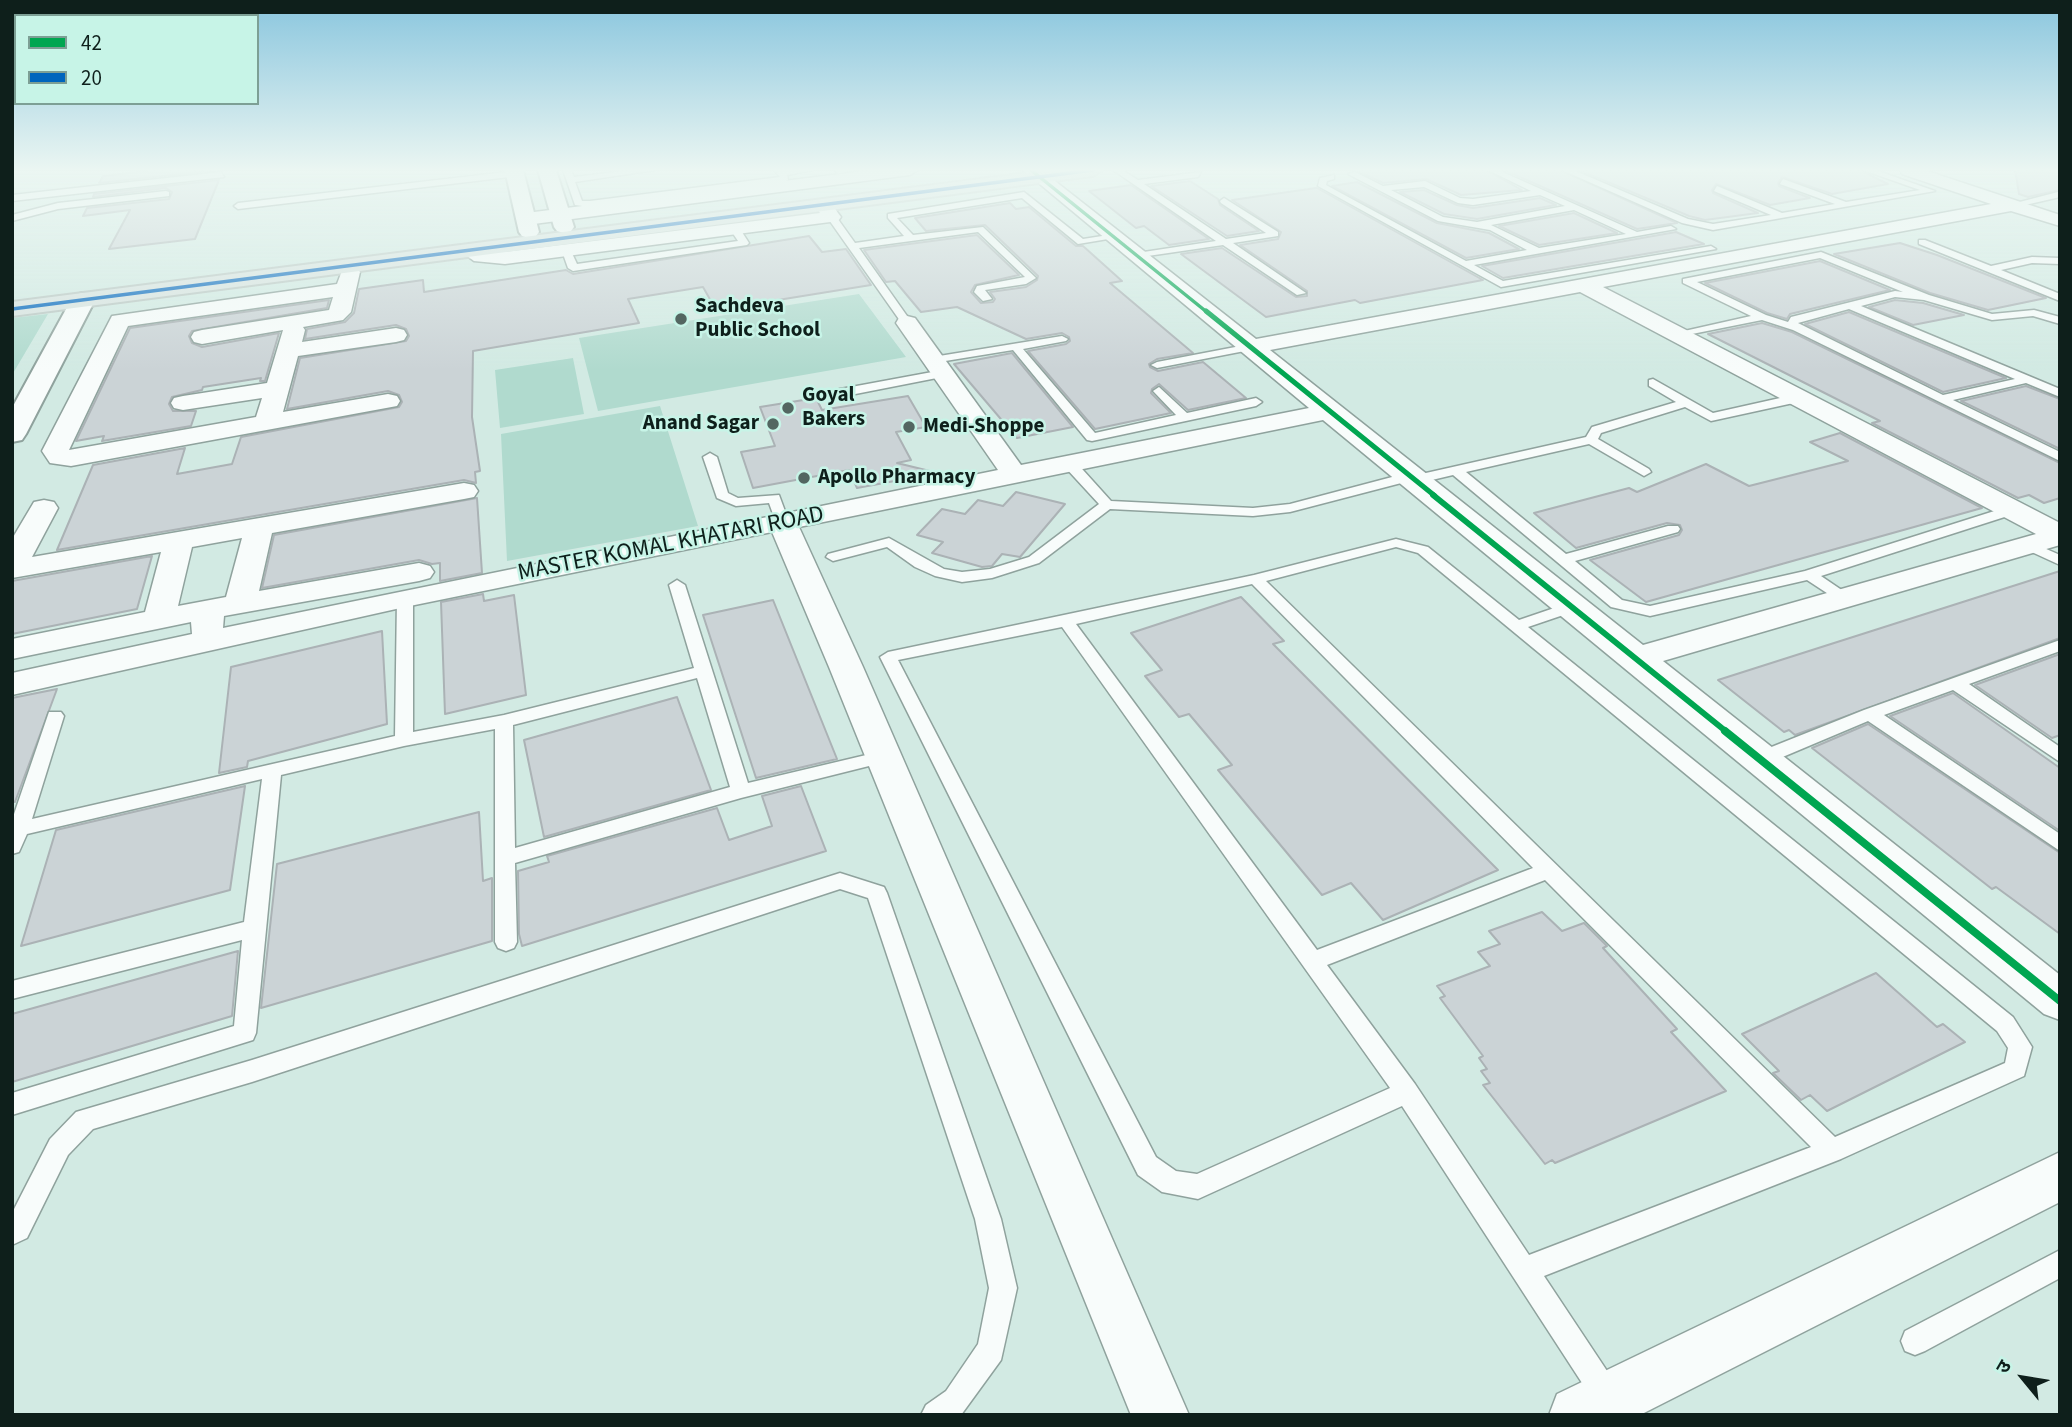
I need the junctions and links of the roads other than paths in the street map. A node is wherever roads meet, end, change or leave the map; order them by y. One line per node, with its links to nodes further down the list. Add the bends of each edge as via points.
1 (445, 237): 30 (main road)
2 (592, 237): 21 (main road)
3 (677, 237): 21 (street, via 491,259)
4 (846, 237): 18 (lane)
5 (921, 237): 15 (lane)
6 (988, 237): 33 (lane, via 1031,278 981,288)
7 (1075, 237): 19 (lane, via 1081,242)
8 (1114, 237): 19 (street)
9 (1215, 237): 16 (lane)
10 (1258, 237): 16 (lane)
11 (1414, 237): 24 (lane)
12 (1509, 237): 22 (lane)
13 (1627, 237): 22 (lane)
14 (1843, 237): 27 (street)
15 (910, 238): 18 (lane)
16 (1223, 242): 19 (lane); 29 (lane)
17 (1922, 242): 26 (lane)
18 (853, 246): 43 (lane)
19 (1126, 246): 51 (street)
20 (1711, 249): 24 (lane, via 1508,285 1493,282)
21 (468, 250): 25 (main road)
22 (1538, 252): 24 (lane)
23 (2059, 259): 26 (lane)
24 (1463, 264)
25 (353, 265): 28 (street); 34 (main road)
26 (1989, 270): 32 (lane)
27 (1583, 285): 45 (street); 51 (street)
28 (345, 289): 38 (street, via 340,312); 70 (street, via 120,321 55,452 71,458)
29 (1301, 293)
30 (12, 297)
31 (1925, 297): 35 (lane, via 1895,293); 39 (lane, via 1992,317); 40 (lane, via 1821,255 1687,281)
32 (2060, 298)
33 (986, 299)
34 (74, 302): 36 (main road); 61 (street); 71 (street)
35 (1850, 305): 44 (lane, via 1796,319 1792,323); 55 (lane)
36 (12, 309)
37 (2060, 309): 39 (lane)
38 (335, 315): 42 (street); 49 (street)
39 (2046, 316): 41 (lane)
40 (1762, 317): 44 (lane); 45 (lane)
41 (2060, 321)
42 (296, 323): 47 (street); 52 (street)
43 (907, 323): 54 (street)
44 (1797, 328): 63 (lane)
45 (1677, 334): 62 (street)
46 (396, 335): 49 (street)
47 (202, 337)
48 (1062, 339): 50 (lane)
49 (333, 344): 52 (street)
50 (1016, 347): 54 (lane); 69 (lane, via 1092,437)
51 (1251, 347): 53 (lane); 68 (street)
52 (288, 351): 57 (street)
53 (1157, 365)
54 (938, 367): 60 (lane); 78 (street)
55 (2025, 380): 59 (lane); 63 (lane)
56 (1653, 383): 67 (lane)
57 (277, 389): 66 (street); 70 (street)
58 (1159, 391): 69 (lane)
59 (2060, 393)
60 (835, 394)
61 (12, 398)
62 (1798, 398): 67 (lane, via 1711,417); 83 (street)
63 (1941, 399): 74 (lane)
64 (388, 401): 70 (street)
65 (1256, 402): 69 (lane)
66 (183, 403)
67 (1684, 403): 72 (lane, via 1596,430)
68 (1330, 411): 75 (street, MASTER KOMAL KHATARI ROAD); 79 (street)
69 (1184, 417)
70 (267, 424)
71 (12, 434)
72 (1591, 440): 76 (lane); 77 (lane)
73 (710, 457): 84 (lane, via 722,495 736,502 774,498)
74 (2060, 457)
75 (1069, 463): 78 (street, MASTER KOMAL KHATARI ROAD); 81 (lane)
76 (1456, 471): 79 (lane); 91 (lane)
77 (1644, 472)
78 (1014, 474): 84 (street, MASTER KOMAL KHATARI ROAD)
79 (1413, 478): 81 (lane, via 1290,508 1253,512); 101 (street)
80 (464, 491): 85 (street)
81 (1107, 505): 90 (lane, via 1034,560 992,573 962,577 940,573 889,542)
82 (44, 508): 94 (street)
83 (2012, 510): 87 (street); 95 (lane)
84 (782, 523): 98 (street, MASTER KOMAL KHATARI ROAD); 117 (street)
85 (259, 526): 88 (street); 100 (street)
86 (1673, 529): 91 (lane)
87 (2060, 535): 89 (street)
88 (179, 540): 94 (street); 102 (street)
89 (2028, 545): 92 (lane); 99 (street)
90 (833, 556)
91 (1563, 560): 95 (lane, via 1616,604 1650,611)
92 (2060, 561)
93 (451, 566): 100 (street)
94 (12, 567)
95 (1809, 575): 99 (lane)
96 (1255, 579): 103 (lane); 104 (lane, via 1396,543 1411,545); 124 (lane)
97 (677, 585): 109 (lane)
98 (405, 598): 105 (street, MASTER KOMAL KHATARI ROAD); 115 (lane)
99 (1844, 598): 108 (street)
100 (224, 606): 102 (street); 105 (street)
101 (1572, 607): 104 (lane); 108 (street)
102 (159, 619): 107 (street)
103 (1066, 621): 127 (lane); 130 (lane, via 888,657 1147,1166 1171,1183 1198,1187)
104 (1516, 626): 132 (lane, via 2005,1024 2020,1047 2016,1069)
105 (205, 643): 111 (street, MASTER KOMAL KHATARI ROAD)
106 (2060, 645): 110 (lane)
107 (12, 649)
108 (1636, 658): 118 (street)
109 (704, 671): 114 (lane); 120 (lane)
110 (1955, 683): 112 (lane); 116 (lane)
111 (12, 684)
112 (1870, 714): 118 (lane); 122 (lane)
113 (55, 716): 121 (lane)
114 (504, 721): 115 (lane); 123 (lane)
115 (404, 740): 119 (lane)
116 (2060, 756)
117 (883, 757): 120 (lane); 140 (street)
118 (1760, 759): 129 (street)
119 (272, 770): 121 (lane); 125 (lane)
120 (741, 791): 123 (lane)
121 (16, 838)
122 (2060, 845)
123 (505, 858): 126 (lane)
124 (1549, 870): 127 (lane); 132 (lane)
125 (254, 928): 128 (lane); 131 (lane, via 245,1033)
126 (506, 942)
127 (1313, 961): 130 (lane)
128 (12, 990)
129 (2060, 1001)
130 (1407, 1092): 136 (lane)
131 (12, 1104)
132 (1832, 1151): 136 (lane)
133 (2060, 1176): 138 (street)
134 (12, 1232): 139 (lane, via 18,1229 58,1147 85,1120 252,1071 840,881 877,893 988,1219 1003,1287 991,1350 957,1401)
135 (2060, 1263): 137 (lane)
136 (1524, 1270): 138 (lane)
137 (1915, 1341)
138 (1601, 1410)
139 (936, 1415)
140 (1160, 1415)

